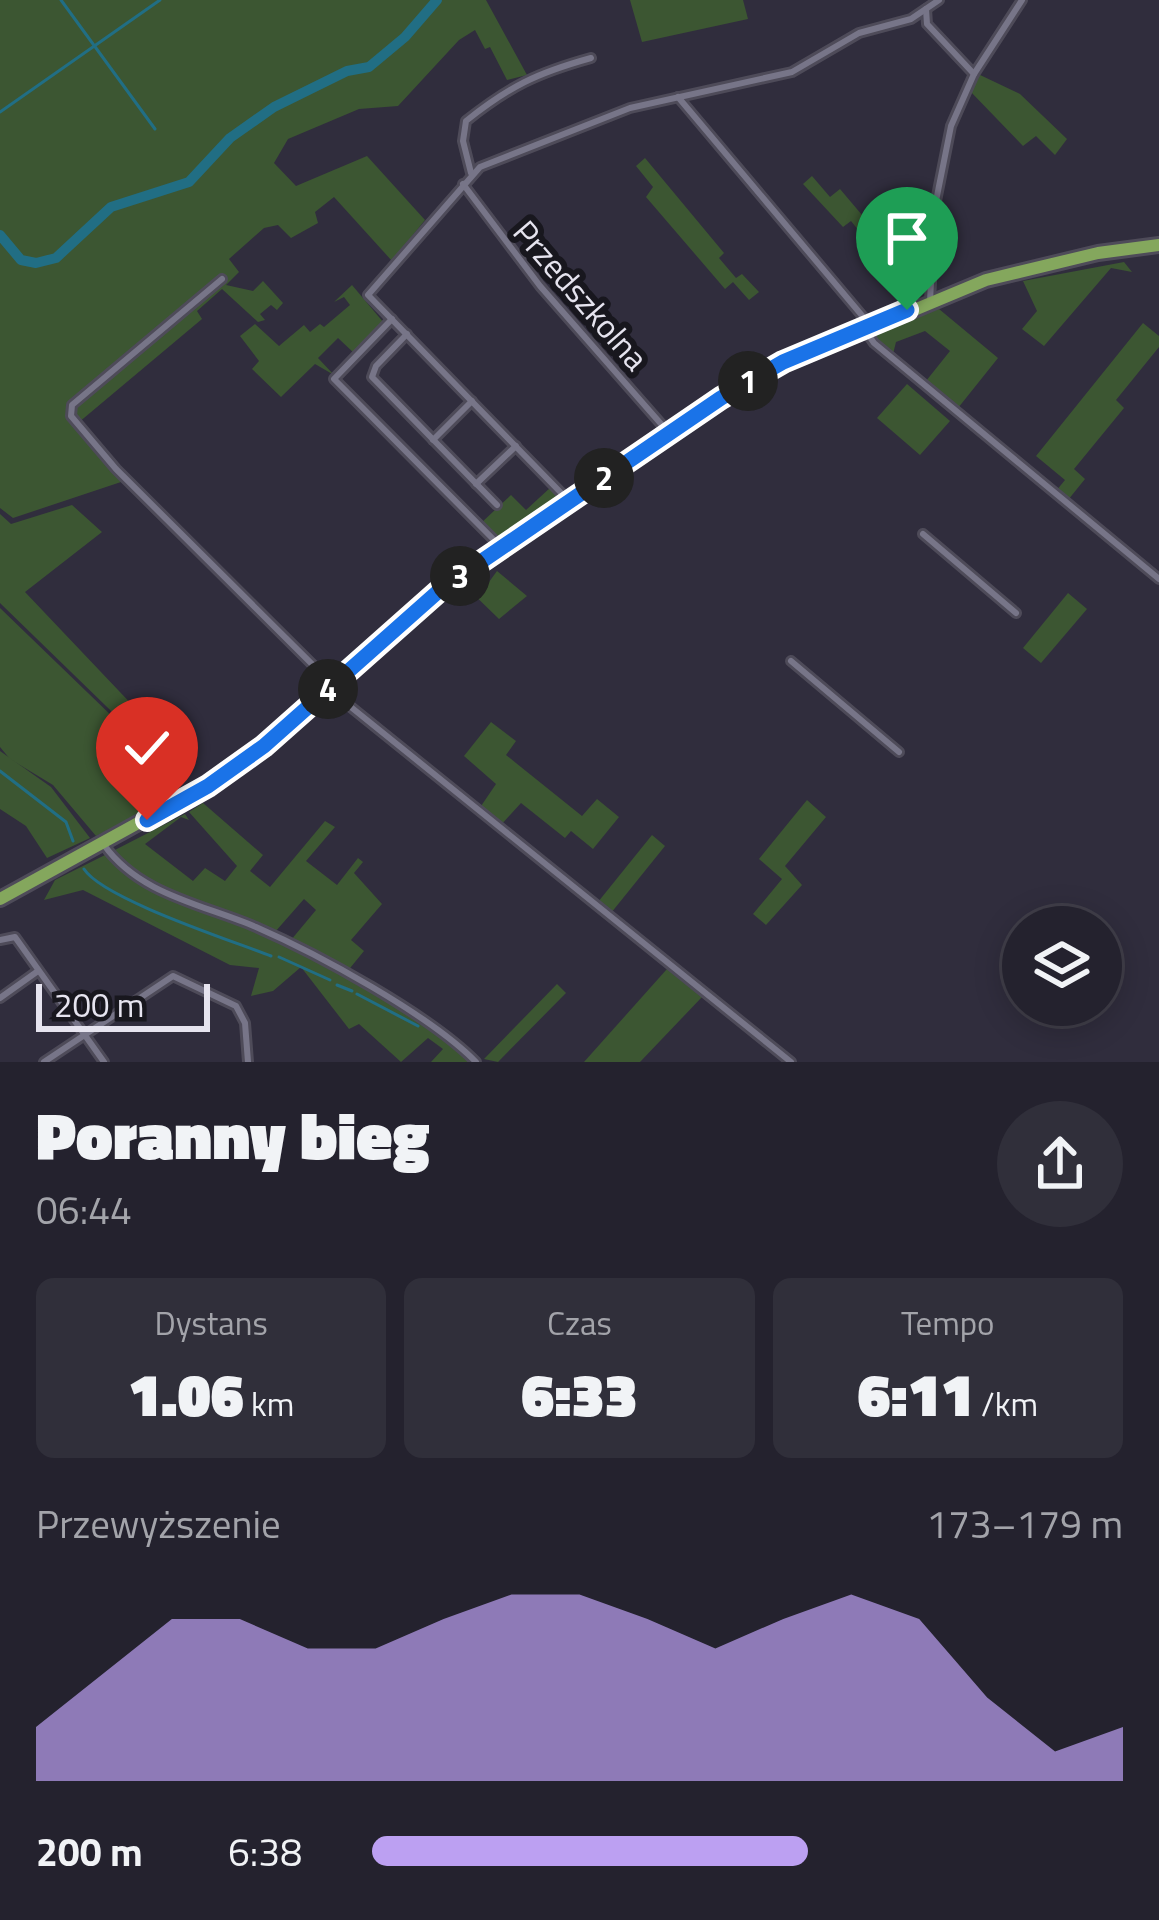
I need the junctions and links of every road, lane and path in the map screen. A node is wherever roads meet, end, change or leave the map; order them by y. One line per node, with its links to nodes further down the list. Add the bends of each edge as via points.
1 (938, 0): 3 (street)
2 (1022, 0): 7 (street)
3 (926, 9): 4 (street); 5 (street)
4 (910, 19): 5 (street); 8 (street, via 859,33 791,72)
5 (927, 24): 7 (street)
6 (591, 58): 9 (street, via 508,87 466,121)
7 (974, 74): 13 (street, via 951,126 937,195)
8 (678, 97): 9 (street, via 625,110); 15 (street)
9 (471, 173): 10 (street)
10 (463, 184): 14 (street, via 368,295); 18 (street, Przedszkolna)
11 (1159, 245): 13 (main road, via 1009,273)
12 (222, 279): 29 (street, via 72,405 71,416)
13 (931, 301): 15 (main road)
14 (392, 319): 16 (street); 25 (street, via 334,379)
15 (867, 327): 18 (main road, via 765,371); 26 (street, via 874,343)
16 (407, 334): 17 (street); 19 (street, via 373,377)
17 (472, 401): 19 (street); 20 (street)
18 (669, 433): 22 (main road)
19 (433, 440): 21 (street)
20 (516, 446): 21 (street); 22 (street)
21 (476, 484): 23 (street)
22 (569, 501): 25 (main road)
23 (497, 505)
24 (922, 534): 27 (street)
25 (501, 548): 29 (main road, via 412,612)
26 (1159, 579)
27 (1016, 613)
28 (791, 661): 30 (street)
29 (330, 687): 31 (main road, via 218,779); 41 (street)
30 (899, 752)
31 (102, 842): 32 (main road); 40 (street, via 127,872 294,946 441,1028)
32 (0, 899)
33 (0, 940): 34 (street, via 15,937)
34 (38, 971): 35 (street); 36 (street)
35 (0, 998)
36 (83, 1034): 37 (street); 38 (street); 39 (street, via 178,976 240,1011)
37 (44, 1062)
38 (104, 1062)
39 (248, 1062)
40 (476, 1062)
41 (791, 1062)

